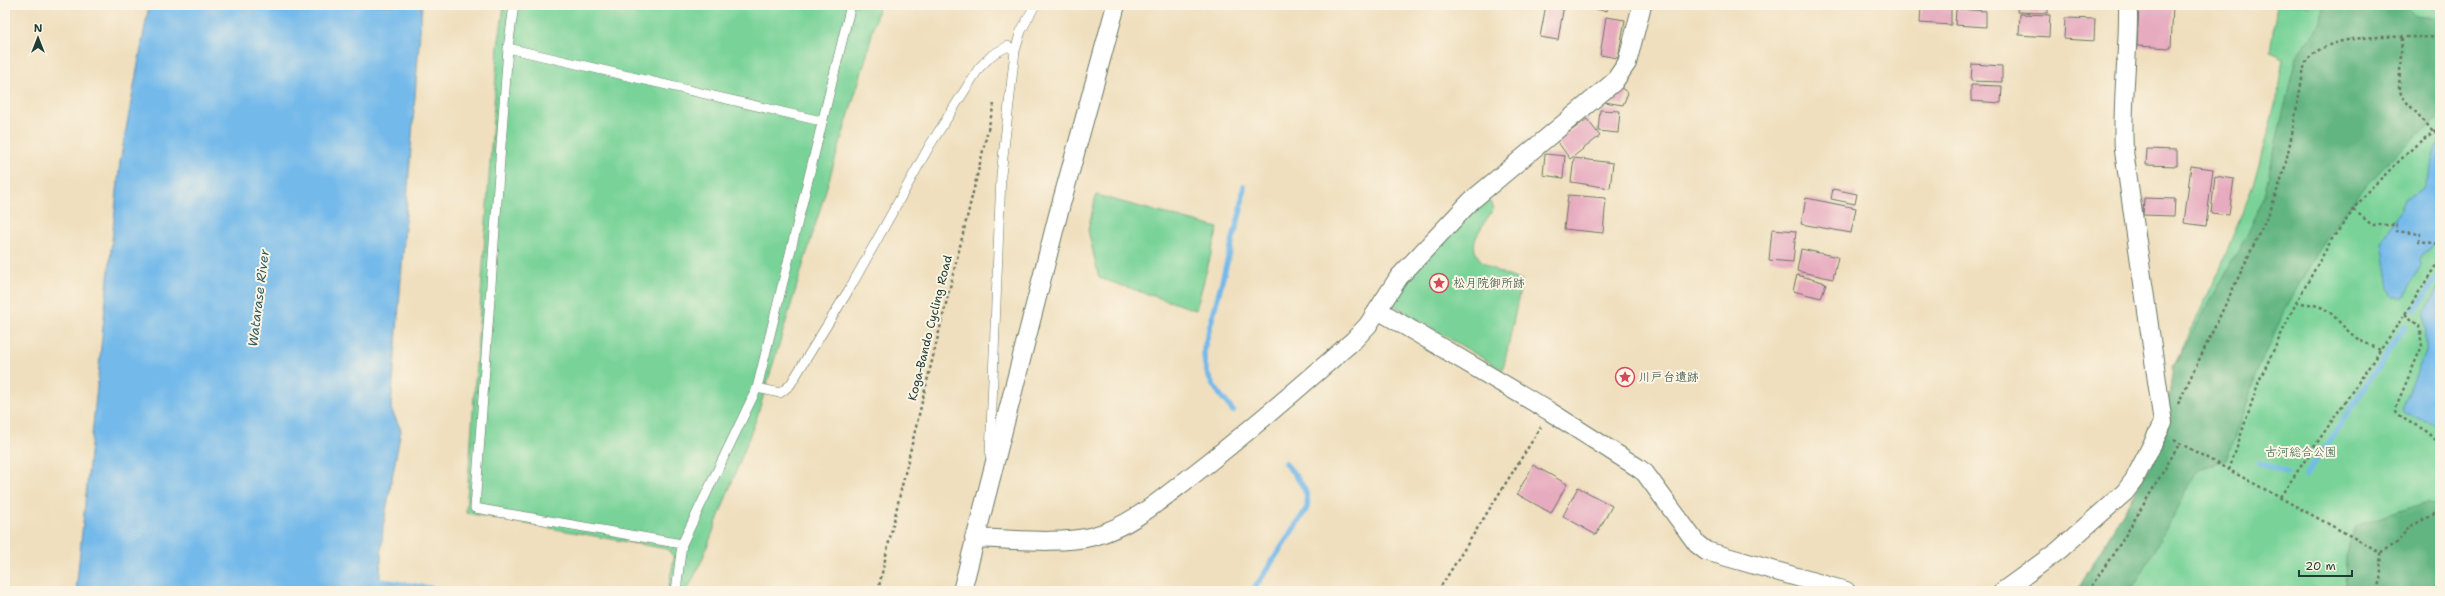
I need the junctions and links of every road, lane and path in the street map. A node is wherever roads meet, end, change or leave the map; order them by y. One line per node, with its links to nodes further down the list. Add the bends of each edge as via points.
1 (514, 5): 9 (lane)
2 (851, 5): 12 (lane)
3 (1035, 5): 10 (lane, via 1021,31)
4 (1116, 5): 29 (street, via 1088,101)
5 (1642, 5): 20 (street, via 1627,63 1614,82 1471,201 1399,277)
6 (2128, 5): 25 (street, via 2122,122 2124,151)
7 (2440, 37): 8 (path)
8 (2402, 38): 14 (path, via 2399,88 2402,97); 25 (path, via 2351,40 2329,45 2311,53 2305,63 2284,171 2270,211 2194,374 2173,413)
9 (508, 48): 12 (lane); 33 (lane, via 475,508)
10 (1015, 51): 23 (lane, via 1008,46 992,55 979,68 930,145 850,288 790,385 780,392); 29 (lane, via 1001,175)
11 (995, 99): 36 (path, Koga-Bando Cycling Road, via 962,242 929,367)
12 (821, 121): 23 (lane)
13 (2440, 127): 14 (path)
14 (2434, 132): 15 (path); 16 (path, via 2417,144 2368,191)
15 (2440, 134)
16 (2354, 210): 17 (path, via 2372,225 2397,225 2396,231 2420,234 2419,241); 19 (path, via 2332,239)
17 (2440, 244)
18 (2440, 259): 21 (path)
19 (2296, 303): 22 (path, via 2312,304 2328,310 2358,339); 28 (path, via 2259,381)
20 (1378, 310): 24 (street); 32 (street, via 1354,340 1233,445 1146,511 1120,526 1094,536 1070,540)
21 (2405, 314): 22 (path); 27 (path, via 2419,326 2422,346 2396,411 2400,417 2426,431 2435,441)
22 (2380, 350): 30 (path)
23 (757, 388): 33 (lane)
24 (1549, 411): 38 (path); 39 (street, via 1645,473 1697,544 1706,551)
25 (2162, 427): 26 (path); 40 (street, via 2125,492 2058,551)
26 (2180, 443): 28 (path); 41 (path, via 2122,541)
27 (2440, 459)
28 (2229, 470): 30 (path)
29 (987, 486): 32 (street)
30 (2280, 497): 34 (path)
31 (2440, 508): 34 (path, via 2433,515 2409,527 2396,544)
32 (974, 538): 37 (street)
33 (682, 544): 35 (lane)
34 (2380, 552): 42 (path, via 2381,575)
35 (676, 591)
36 (878, 591)
37 (962, 591)
38 (1438, 591)
39 (1846, 591)
40 (2003, 591)
41 (2088, 591)
42 (2377, 591)

